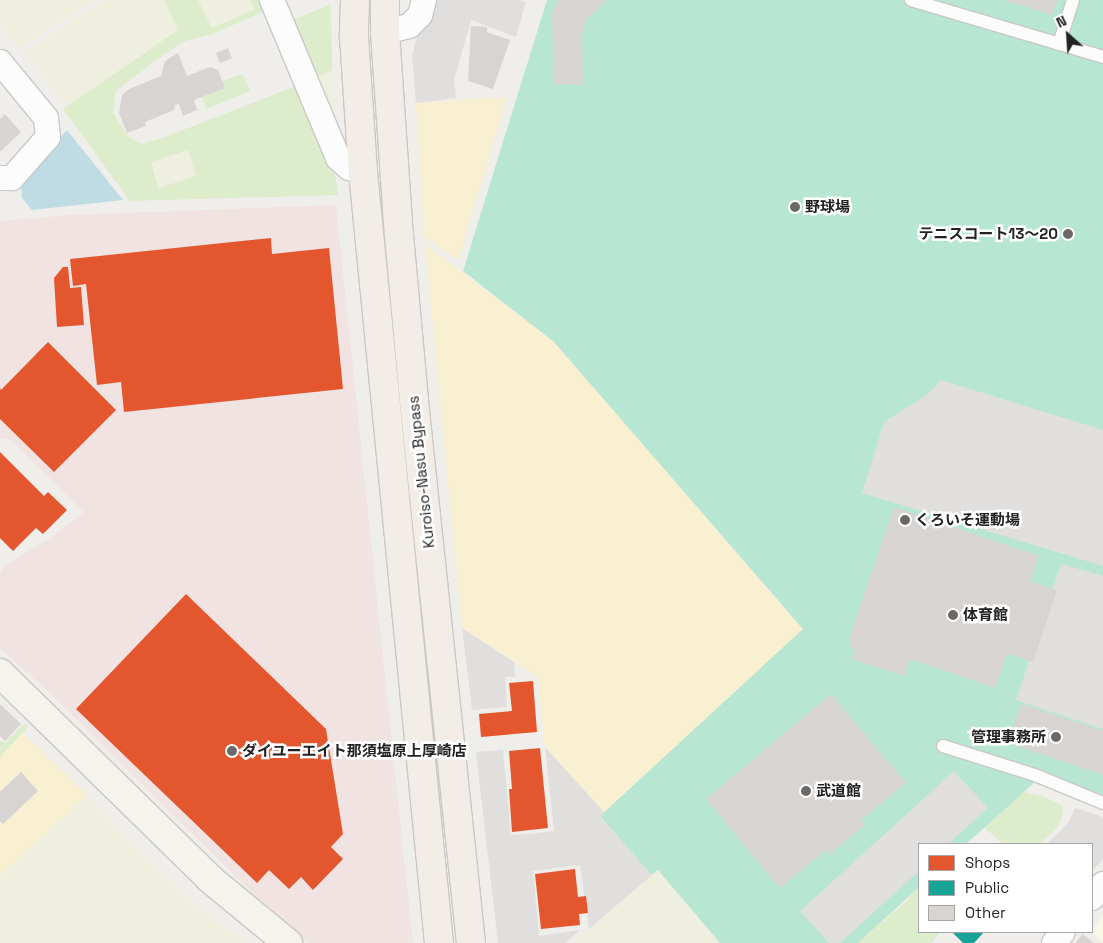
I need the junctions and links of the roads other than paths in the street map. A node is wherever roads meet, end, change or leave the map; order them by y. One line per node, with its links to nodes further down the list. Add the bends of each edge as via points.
1 (272, 0): 11 (street, via 338,158 349,168)
2 (355, 0): 11 (main road, Kuroiso-Nasu Bypass, via 354,36)
3 (385, 0): 7 (main road, Kuroiso-Nasu Bypass)
4 (424, 0): 7 (street, via 420,15 409,26)
5 (911, 0): 8 (lane)
6 (1073, 0): 8 (lane)
7 (385, 32): 21 (main road, Kuroiso-Nasu Bypass, via 398,235)
8 (1060, 44): 9 (lane)
9 (1103, 57)
10 (0, 62): 12 (street, via 46,118 48,137 12,178)
11 (363, 172): 20 (main road, Kuroiso-Nasu Bypass)
12 (0, 178)
13 (0, 673): 19 (street, via 210,879)
14 (943, 746): 15 (lane, via 1035,775)
15 (1103, 803)
16 (1103, 884): 17 (street)
17 (1093, 897)
18 (1062, 933): 22 (street)
19 (288, 943)
20 (439, 943)
21 (471, 943)
22 (1054, 943)

